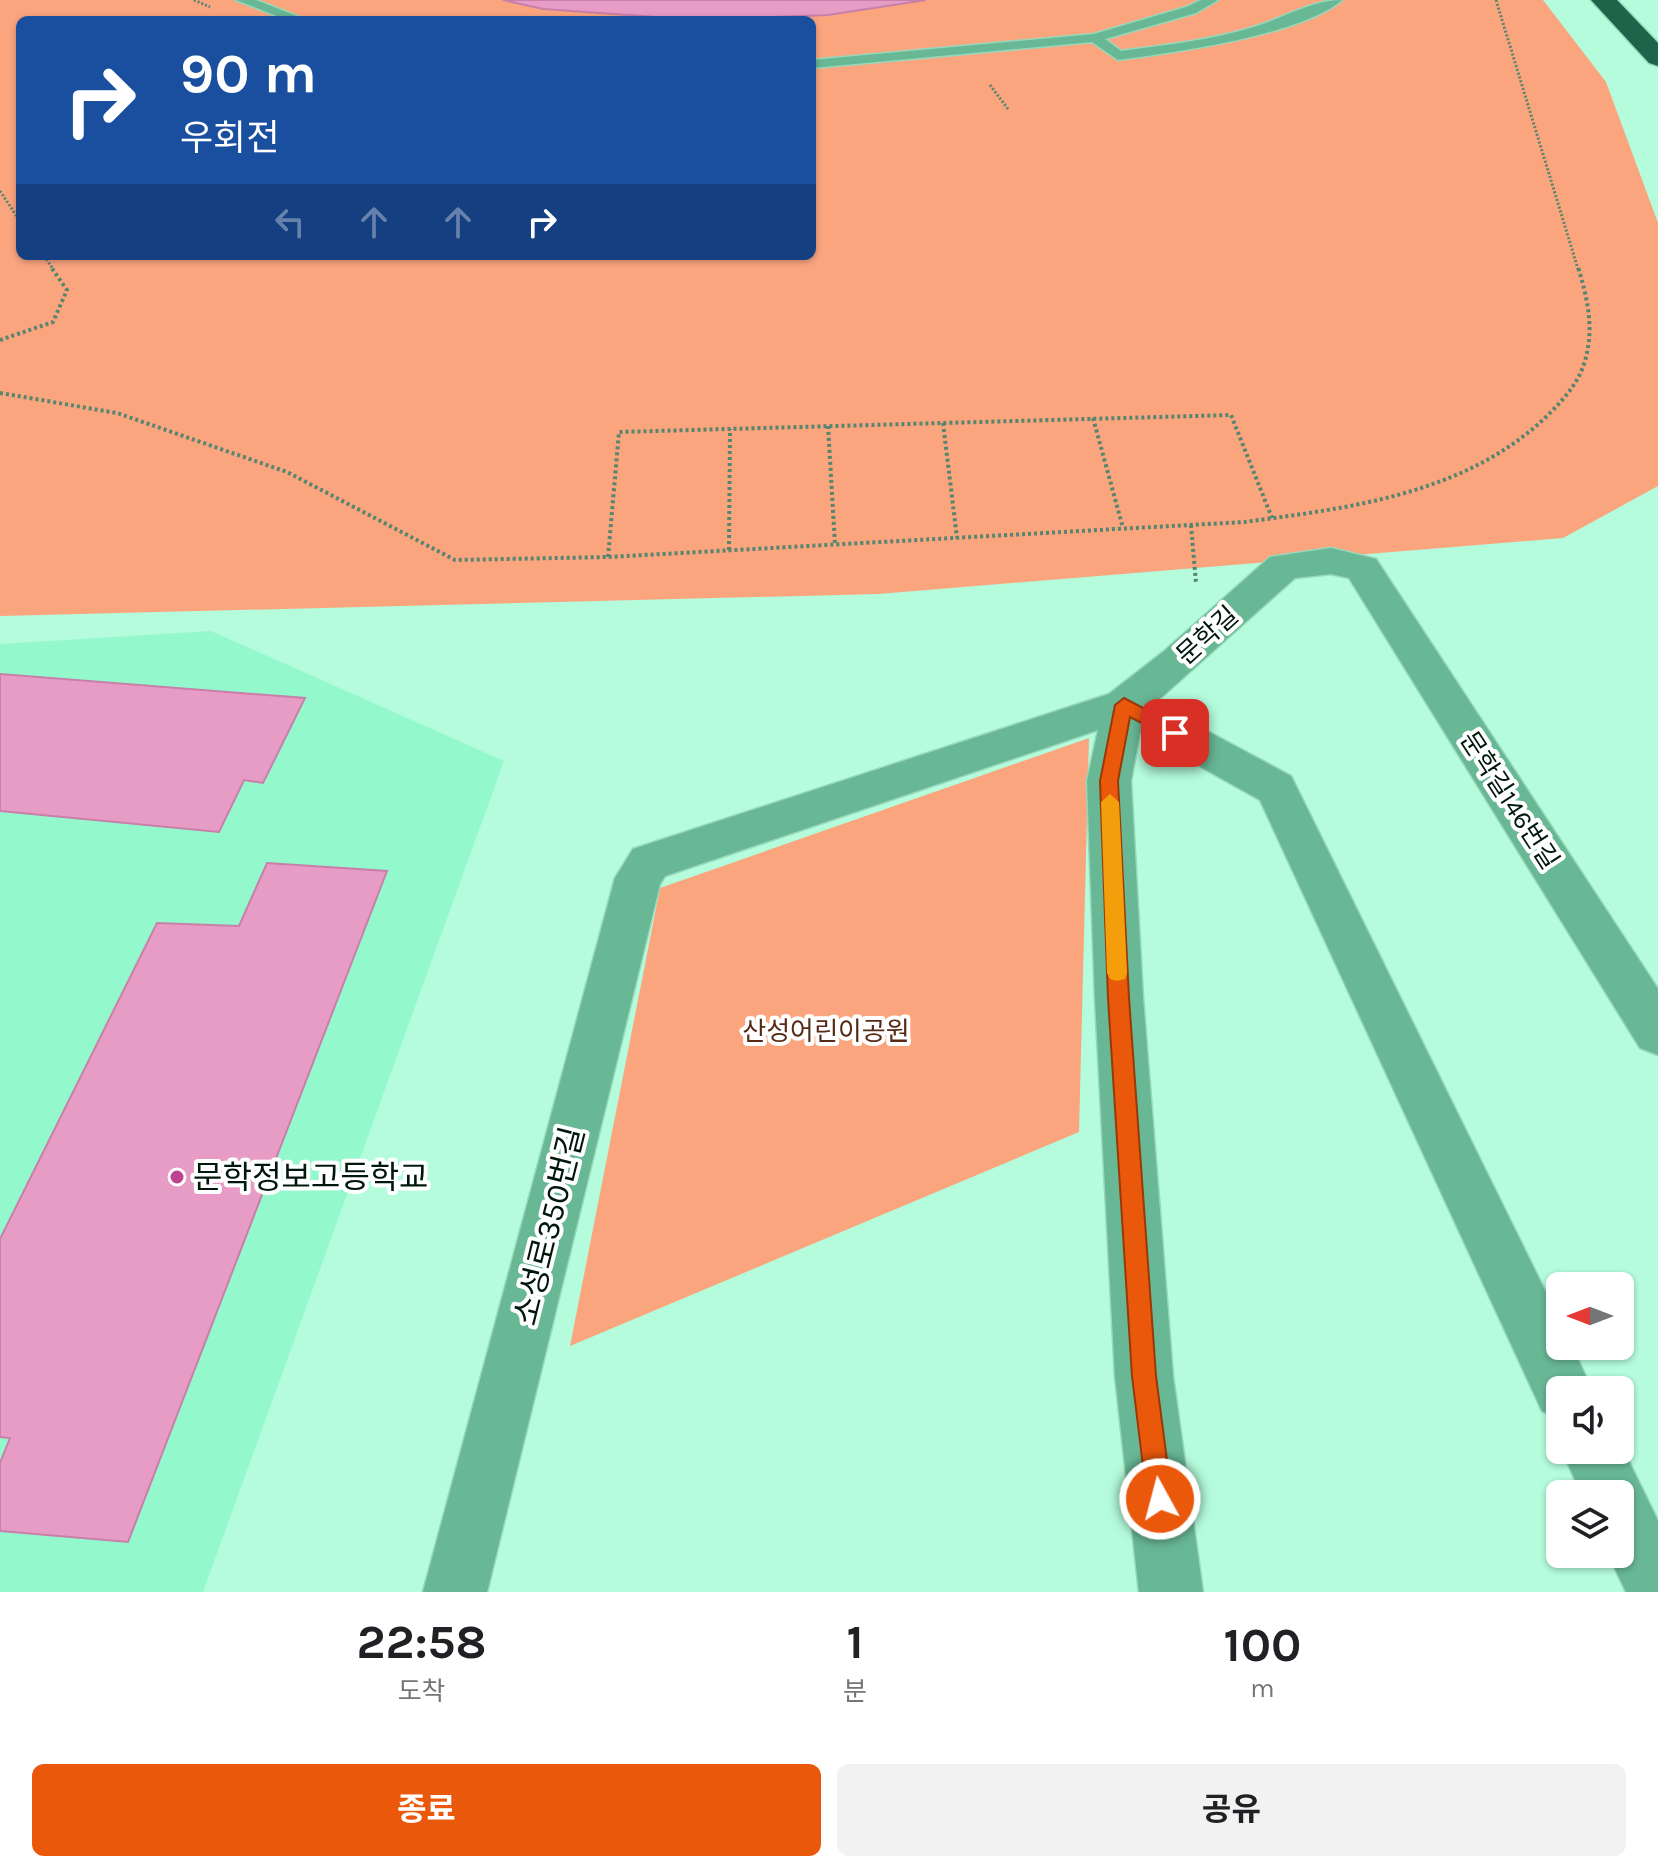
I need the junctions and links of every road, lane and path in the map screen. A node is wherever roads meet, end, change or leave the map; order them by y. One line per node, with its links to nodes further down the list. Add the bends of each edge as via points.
1 (243, 0): 6 (lane)
2 (1211, 0): 7 (lane)
3 (1335, 0): 7 (lane, via 1253,33 1182,48 1118,56)
4 (1496, 0): 21 (path, via 1588,300 1590,344 1578,380 1545,420 1501,453 1429,486 1347,508)
5 (1603, 0): 8 (highway)
6 (289, 16)
7 (1095, 38): 9 (lane)
8 (1658, 58)
9 (816, 64)
10 (990, 85): 11 (path)
11 (1008, 109)
12 (0, 191): 13 (path)
13 (16, 215)
14 (47, 260): 15 (path, via 67,290 53,322)
15 (0, 340)
16 (0, 393): 26 (path, via 117,413 287,472 455,560)
17 (1093, 418): 18 (path); 21 (path, via 1231,415); 22 (path)
18 (943, 423): 19 (path); 23 (path)
19 (828, 426): 20 (path); 24 (path)
20 (730, 429): 25 (path); 26 (path, via 619,432)
21 (1272, 518): 22 (path)
22 (1123, 528): 23 (path)
23 (957, 538): 24 (path)
24 (835, 544): 25 (path)
25 (729, 550): 26 (path)
26 (608, 557)
27 (1362, 568): 28 (street, 문학길, via 1331,561 1284,566); 29 (street, 문학길146번길)
28 (1124, 705): 30 (street, via 1276,788); 33 (street, 소성로350번길, via 649,862 638,878); 34 (street, via 1109,781 1119,998 1144,1376)
29 (1658, 1032)
30 (1556, 1376)
31 (1634, 1539): 32 (street)
32 (1658, 1590)
33 (455, 1592)
34 (1171, 1592)

